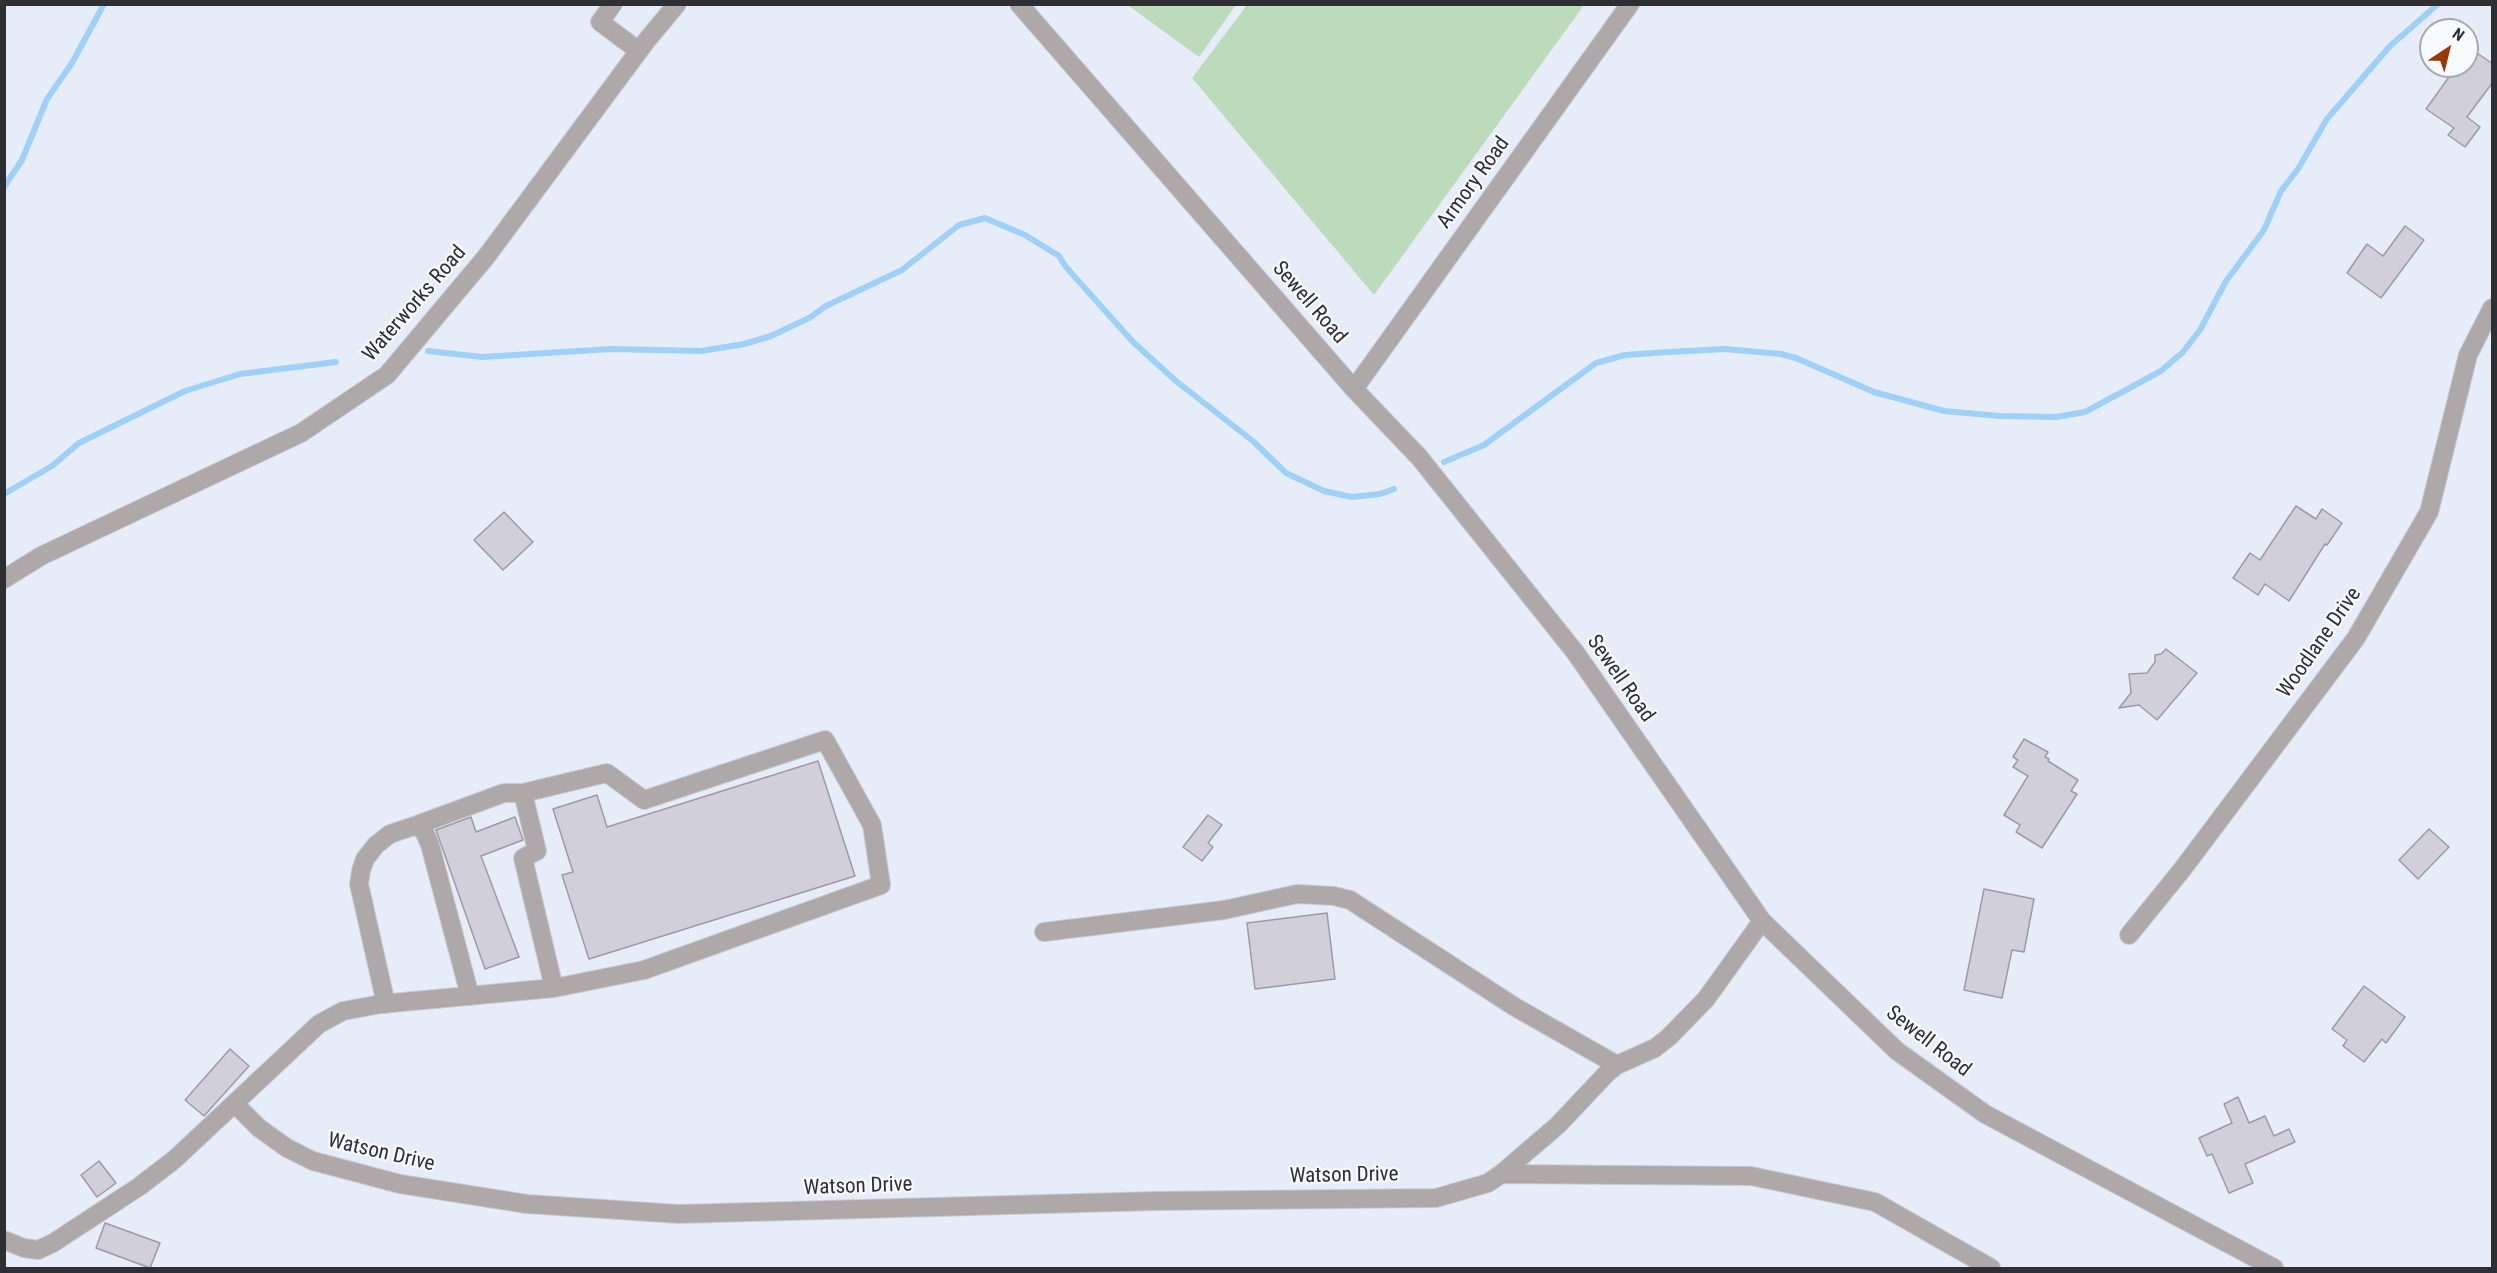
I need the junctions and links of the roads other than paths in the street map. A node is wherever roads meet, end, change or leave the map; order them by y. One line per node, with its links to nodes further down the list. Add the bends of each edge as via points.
1 (613, 4): 5 (street, via 600,22)
2 (677, 4): 5 (street, Waterworks Road)
3 (1019, 4): 7 (street, Sewell Road)
4 (1630, 4): 7 (street, Armory Road)
5 (639, 51): 8 (street, Waterworks Road, via 486,257 387,375 301,433 51,551)
6 (2493, 308): 13 (street, Woodlane Drive, via 2468,355 2428,512 2362,629)
7 (1354, 389): 11 (street, Sewell Road, via 1419,457 1575,652)
8 (4, 579)
9 (523, 793): 10 (street, via 504,792); 14 (street, via 537,852 523,858); 14 (street, via 607,773 644,800 825,740 872,825 881,885 644,970)
10 (417, 825): 15 (street, via 430,845); 16 (street, via 390,834 376,845 361,871 359,884)
11 (1762, 921): 17 (street, via 1693,1015 1655,1048); 22 (street, Sewell Road, via 1897,1051 1984,1114)
12 (1044, 932): 17 (street, via 1224,910 1297,894 1334,896 1350,900 1515,1007)
13 (2129, 935)
14 (554, 988): 15 (street)
15 (470, 996): 16 (street)
16 (386, 1004): 18 (street, via 354,1008 319,1024)
17 (1617, 1065): 19 (street, via 1558,1125)
18 (235, 1104): 19 (street, Watson Drive, via 287,1148 328,1166 400,1184 528,1204 679,1214 1436,1198 1488,1183); 20 (street, via 140,1186 53,1243 38,1250)
19 (1501, 1174): 21 (street, via 1751,1176 1875,1202)
20 (4, 1240)
21 (1991, 1269)
22 (2274, 1269)

